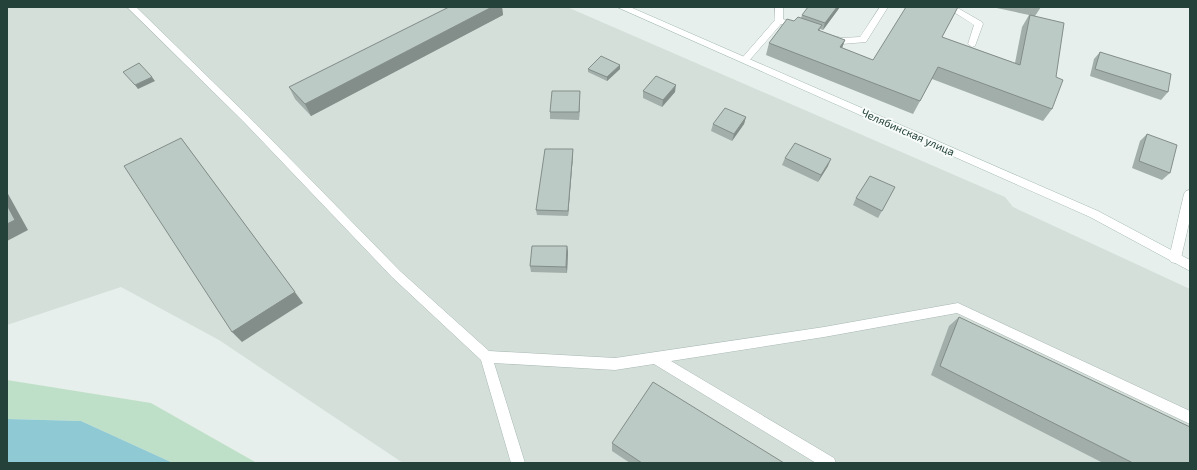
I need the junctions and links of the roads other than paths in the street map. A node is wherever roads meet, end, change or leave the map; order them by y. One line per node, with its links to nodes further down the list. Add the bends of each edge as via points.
1 (131, 7): 14 (lane, via 246,120 396,274)
2 (622, 7): 10 (street, Челябинская улица)
3 (779, 7): 6 (lane)
4 (884, 7): 8 (lane, via 863,40 842,42)
5 (950, 7): 9 (lane, via 979,24)
6 (779, 20): 7 (lane); 10 (lane)
7 (807, 30)
8 (821, 34)
9 (972, 44)
10 (745, 60): 12 (street, Челябинская улица, via 1094,214)
11 (1190, 194): 12 (street)
12 (1175, 258): 13 (street, Челябинская улица)
13 (1190, 266)
14 (486, 357): 15 (lane, via 615,364); 17 (lane)
15 (655, 358): 16 (lane, via 958,308); 18 (lane)
16 (1190, 418)
17 (518, 463)
18 (829, 463)

